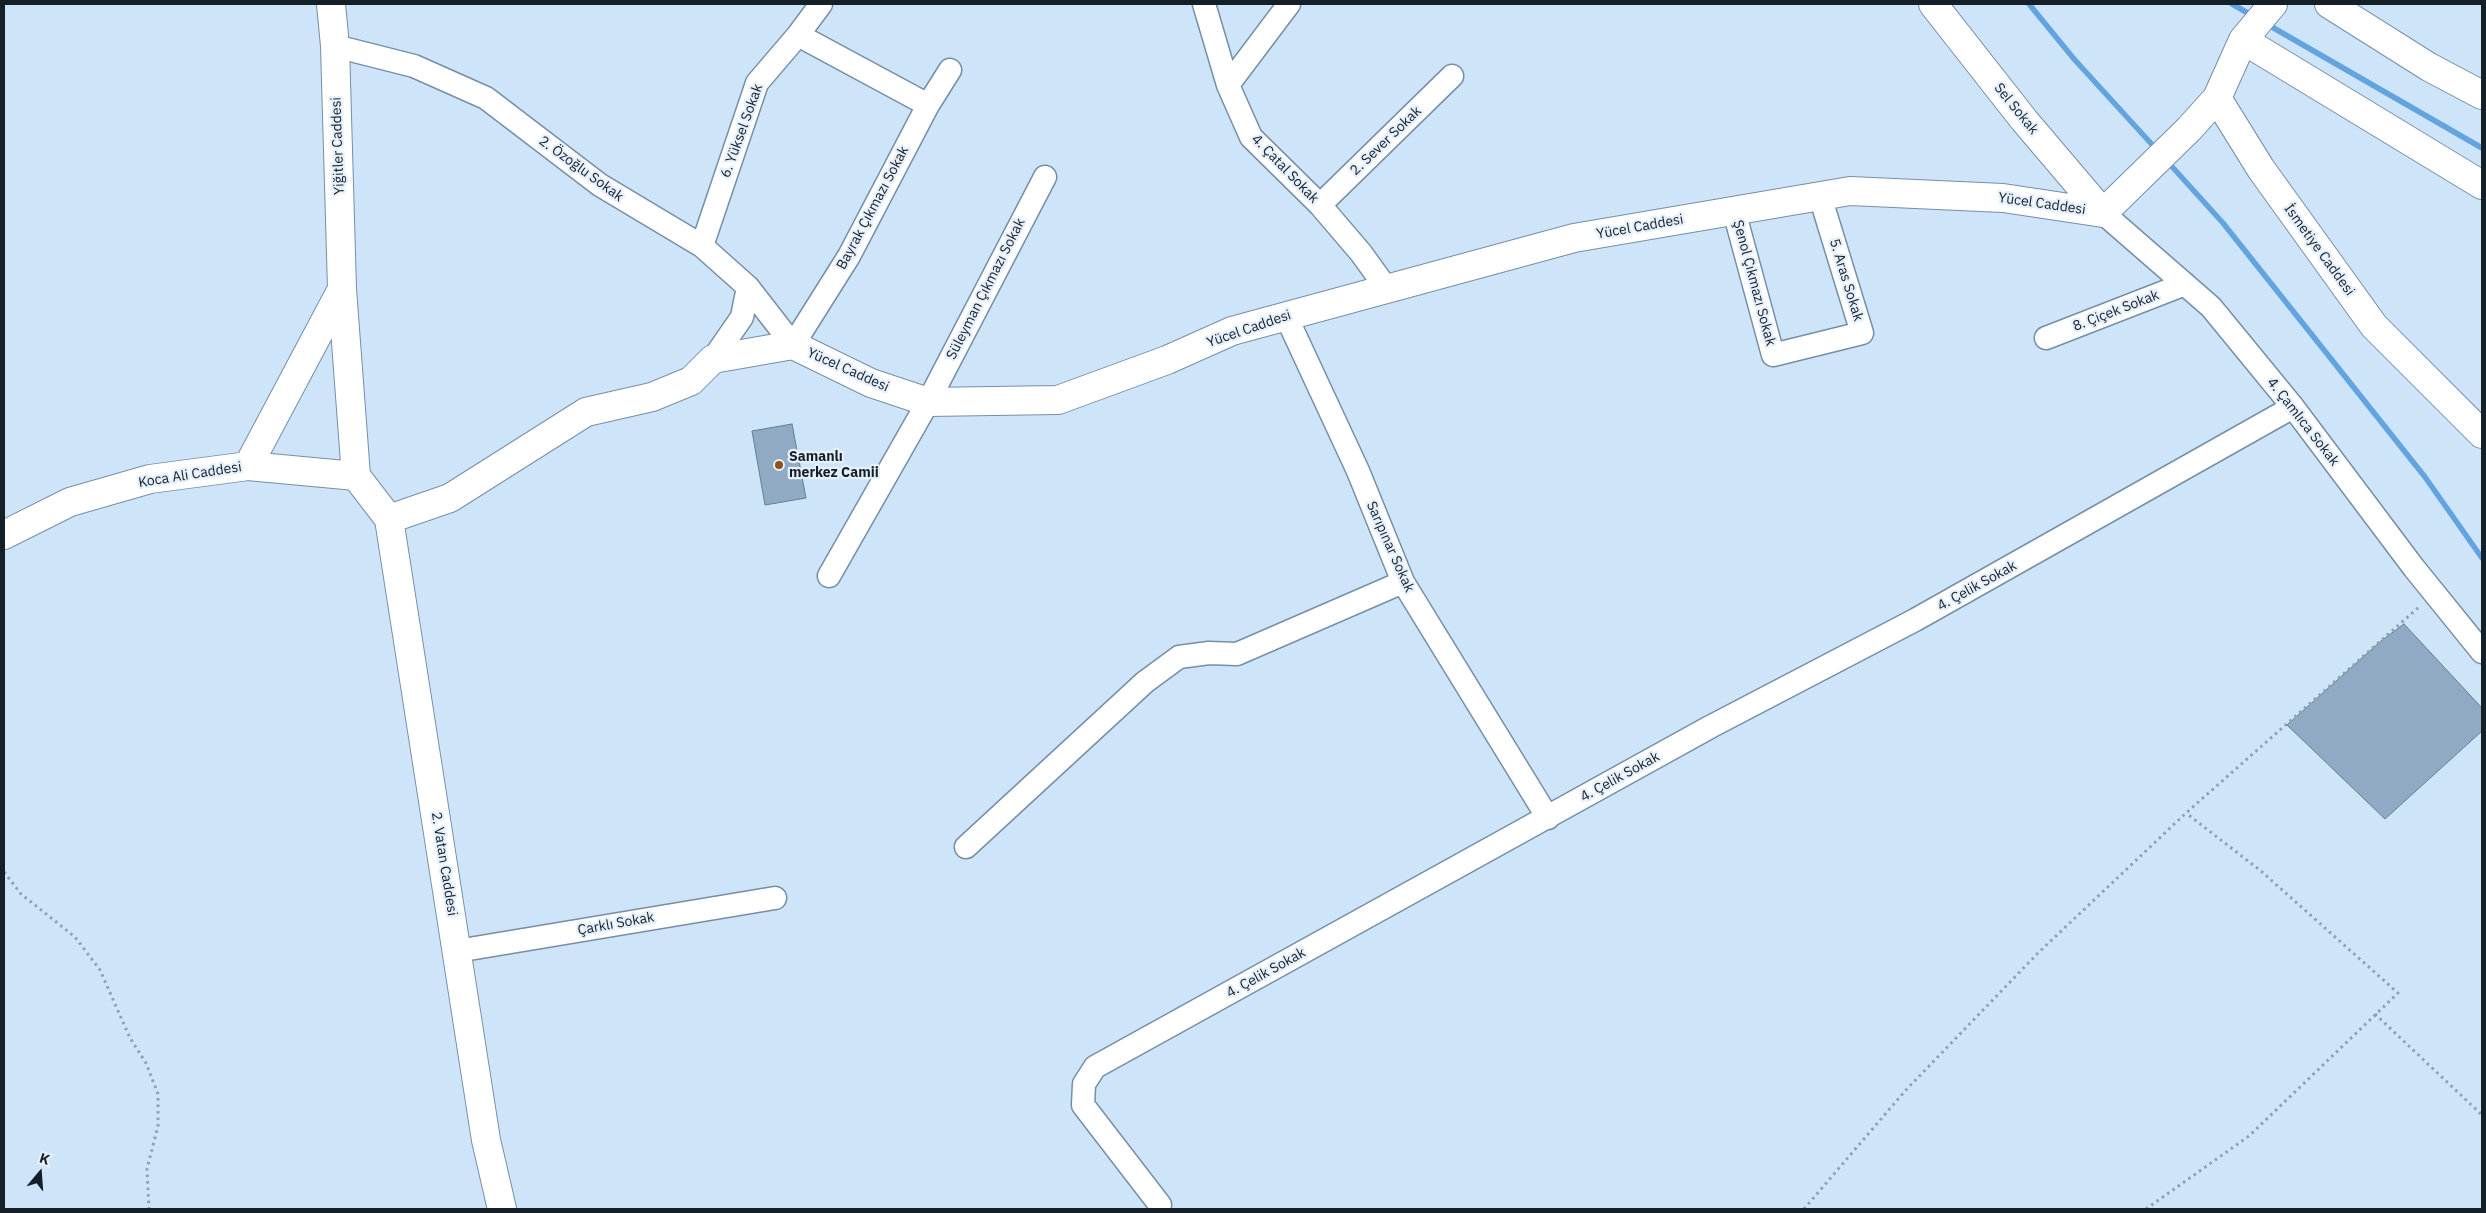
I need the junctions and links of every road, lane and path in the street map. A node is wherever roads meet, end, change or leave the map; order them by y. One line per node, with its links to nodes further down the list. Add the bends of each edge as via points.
1 (331, 4): 10 (main road, Yiğitler Caddesi)
2 (821, 4): 8 (street, 6. Yüksel Sokak)
3 (1204, 4): 13 (street, 4. Çatal Sokak)
4 (1289, 4): 13 (street)
5 (1933, 4): 20 (main road, Sel Sokak, via 2024,120)
6 (2272, 4): 9 (main road)
7 (2329, 4): 14 (main road, via 2429,67)
8 (798, 35): 16 (street); 23 (street, 6. Yüksel Sokak, via 757,83)
9 (2242, 40): 15 (main road); 18 (main road)
10 (335, 46): 23 (street, 2. Özoğlu Sokak, via 414,66 486,98 600,185); 26 (main road, Yiğitler Caddesi)
11 (950, 70): 16 (street, Bayrak Çıkmazı Sokak)
12 (1452, 76): 21 (street, 2. Sever Sokak)
13 (1228, 85): 21 (street, 4. Çatal Sokak, via 1251,138)
14 (2482, 95)
15 (2217, 98): 20 (main road, via 2190,130); 35 (main road, İsmetiye Caddesi, via 2261,169 2374,326)
16 (928, 105): 30 (street, Bayrak Çıkmazı Sokak, via 849,256)
17 (1044, 177): 33 (street, Süleyman Çıkmazı Sokak)
18 (2482, 185)
19 (1820, 196): 20 (main road, Yücel Caddesi, via 1850,191); 22 (main road, Yücel Caddesi); 31 (street, 5. Aras Sokak, via 1862,333)
20 (2112, 203): 24 (street, 4. Çamlıca Sokak)
21 (1320, 205): 27 (street, 4. Çatal Sokak)
22 (1734, 211): 27 (main road, Yücel Caddesi, via 1574,238); 31 (street, Şenol Çıkmazı Sokak)
23 (702, 246): 25 (street, 2. Özoğlu Sokak)
24 (2185, 284): 29 (street, 8. Çiçek Sokak); 34 (street, 4. Çamlıca Sokak, via 2211,307)
25 (748, 287): 30 (street, 2. Özoğlu Sokak); 32 (street, via 742,317)
26 (342, 289): 36 (main road, Yiğitler Caddesi); 37 (main road, Yiğitler Caddesi)
27 (1387, 289): 28 (main road, Yücel Caddesi)
28 (1286, 316): 33 (main road, Yücel Caddesi, via 1232,331 1167,360 1058,400); 41 (street, Sarıpınar Sokak, via 1358,471)
29 (2046, 338)
30 (793, 345): 32 (main road, Yücel Caddesi); 33 (main road, Yücel Caddesi, via 871,383)
31 (1773, 355)
32 (713, 359): 38 (main road, via 690,381 652,398 586,412 450,498)
33 (928, 402): 40 (street, Süleyman Çıkmazı Sokak)
34 (2293, 407): 42 (street, 4. Çamlıca Sokak); 45 (street, 4. Çelik Sokak, via 1916,620 1710,727)
35 (2482, 434)
36 (248, 466): 37 (main road, Koca Ali Caddesi); 39 (main road, Koca Ali Caddesi, via 150,479 70,502)
37 (356, 476): 38 (main road)
38 (389, 519): 49 (main road, 2. Vatan Caddesi)
39 (4, 535)
40 (829, 576)
41 (1403, 582): 45 (street, Sarıpınar Sokak); 46 (street, via 1237,654 1179,657 1145,682)
42 (2434, 593): 43 (street, 4. Çamlıca Sokak); 44 (path)
43 (2482, 652)
44 (2186, 813): 50 (path, via 2261,871 2398,993); 55 (path, via 2038,953 1905,1090)
45 (1548, 818): 52 (street, 4. Çelik Sokak, via 1095,1067 1084,1084 1083,1105)
46 (966, 847)
47 (4, 872): 53 (path, via 21,894 75,937 100,970 130,1038 146,1063 158,1094 158,1126 147,1169)
48 (775, 898): 49 (street, Çarklı Sokak)
49 (457, 951): 54 (main road, 2. Vatan Caddesi, via 486,1140)
50 (2375, 1014): 51 (path); 56 (path, via 2249,1136)
51 (2482, 1115)
52 (1160, 1205)
53 (148, 1209)
54 (502, 1209)
55 (1804, 1209)
56 (2146, 1209)

